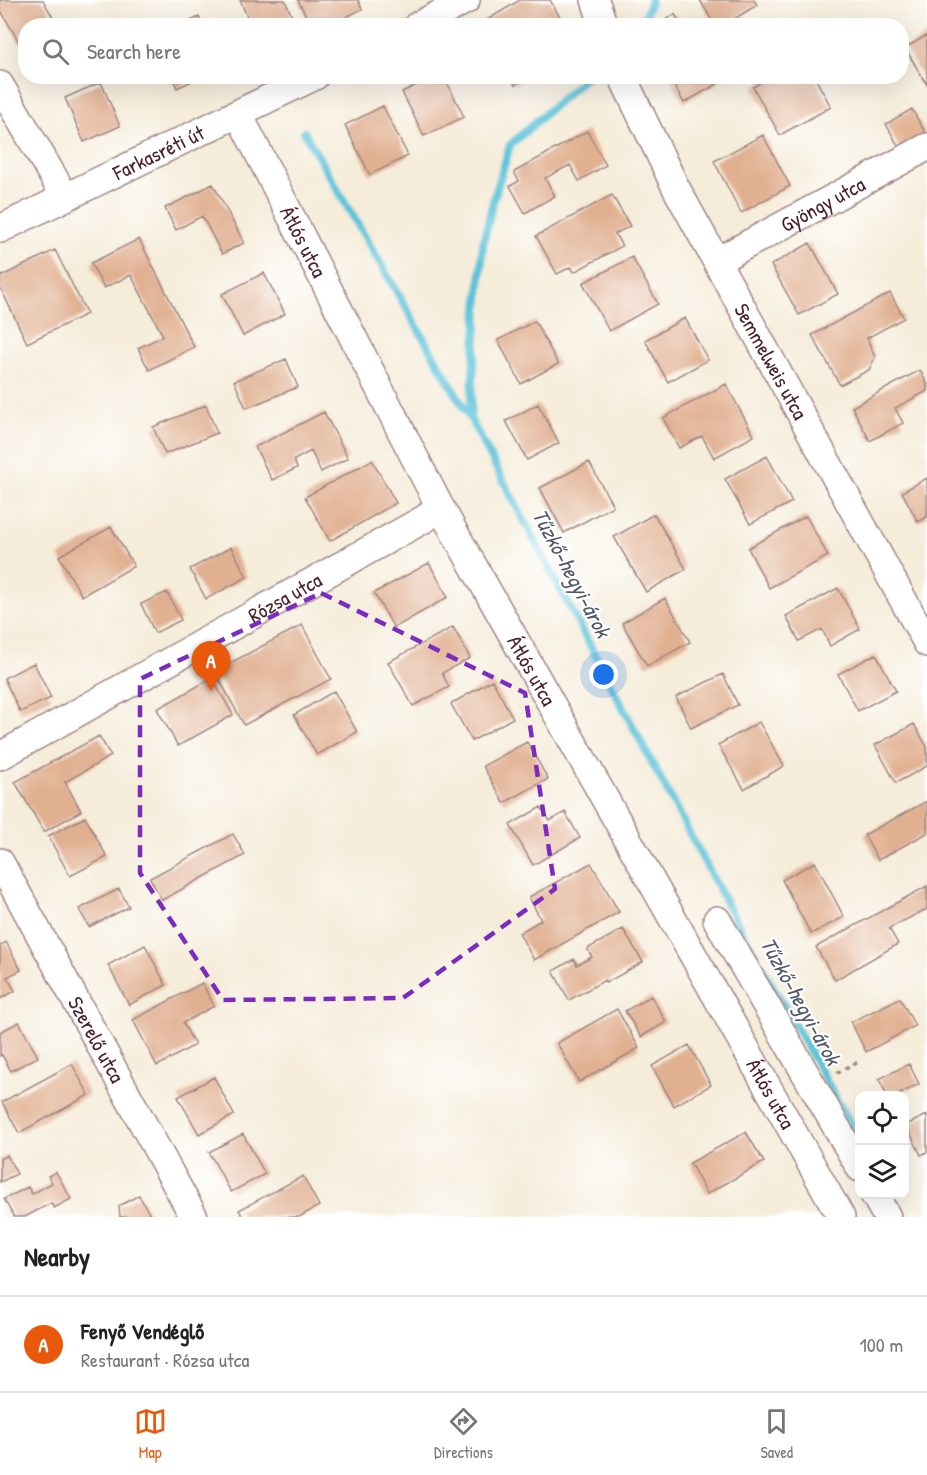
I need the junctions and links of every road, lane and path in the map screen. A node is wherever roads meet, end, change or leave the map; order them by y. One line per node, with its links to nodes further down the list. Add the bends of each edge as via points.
1 (466, 0): 3 (street)
2 (595, 0): 5 (street)
3 (439, 6): 4 (street)
4 (426, 18)
5 (601, 18)
6 (299, 84): 9 (street, Farkasréti út)
7 (626, 84): 13 (street, Semmelweis utca, via 676,188)
8 (0, 85): 11 (street)
9 (238, 115): 11 (street, Farkasréti út); 14 (street, Átlós utca)
10 (927, 147): 13 (street, Gyöngy utca)
11 (65, 197): 12 (street, Farkasréti út)
12 (0, 229)
13 (717, 261): 15 (street, Semmelweis utca)
14 (439, 505): 16 (street, Rózsa utca, via 426,518); 24 (street, Átlós utca)
15 (927, 643)
16 (0, 756)
17 (0, 862): 23 (street, Szerelő utca)
18 (717, 920): 21 (street)
19 (860, 1060): 20 (path)
20 (837, 1073)
21 (855, 1159)
22 (877, 1199): 25 (street)
23 (194, 1217)
24 (841, 1217)
25 (887, 1217)

